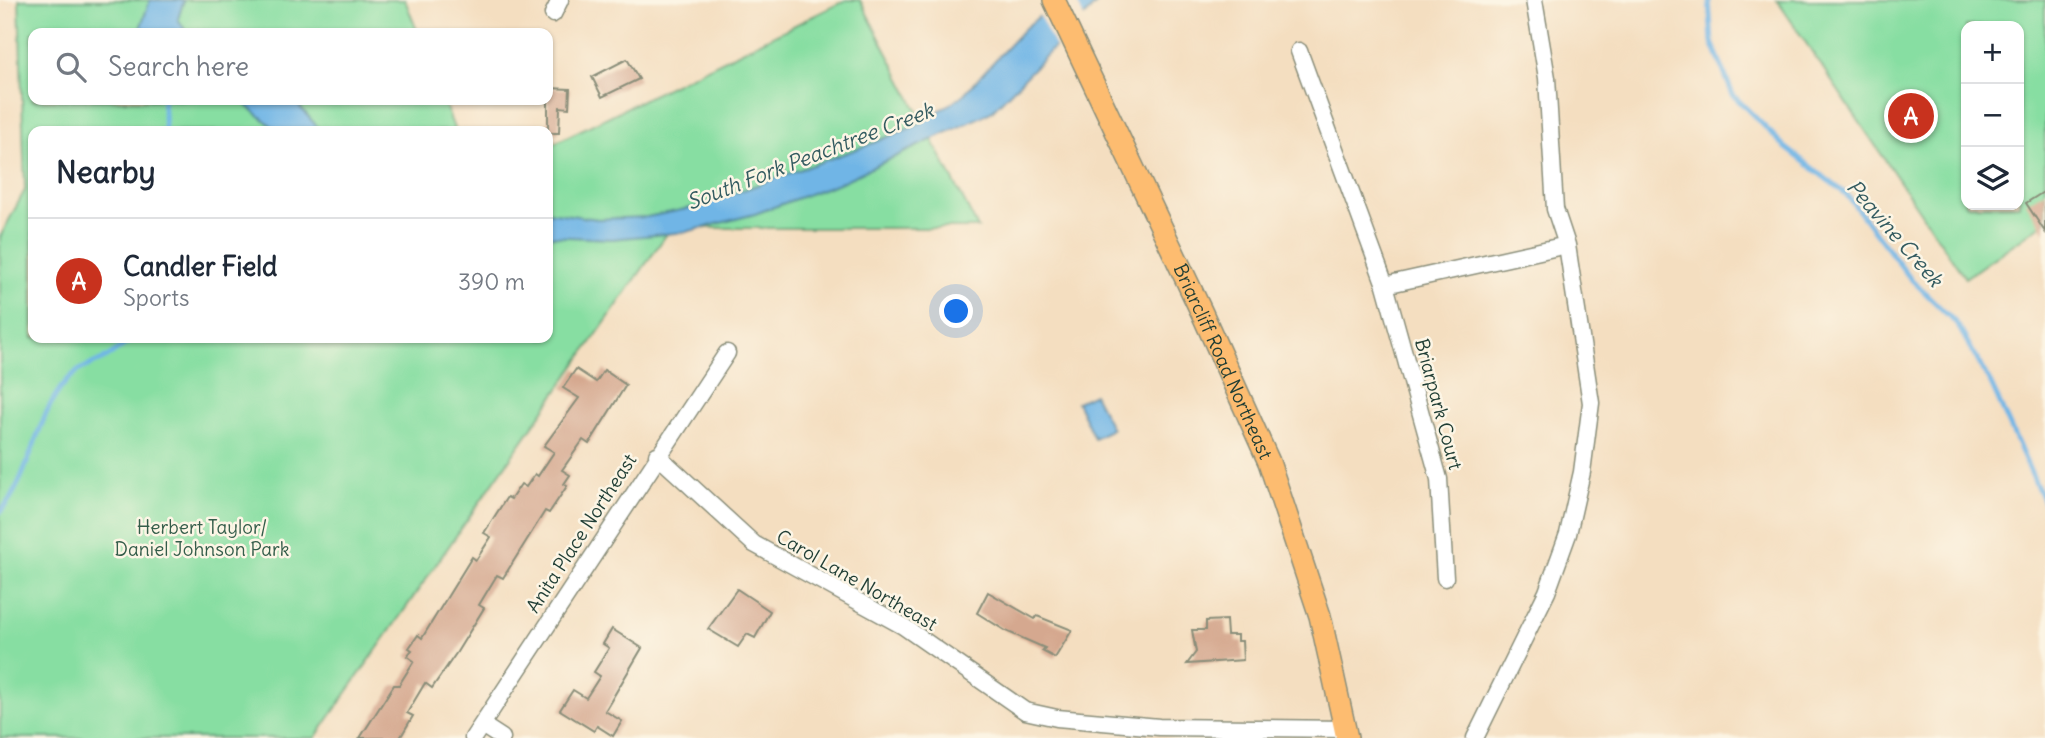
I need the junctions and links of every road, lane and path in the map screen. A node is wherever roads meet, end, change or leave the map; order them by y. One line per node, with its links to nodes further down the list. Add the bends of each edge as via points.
1 (1054, 0): 10 (main road, Briarcliff Road Northeast, via 1269,462 1320,617)
2 (1534, 0): 4 (street, via 1547,78 1555,209)
3 (1299, 51): 5 (street, Briarpark Court)
4 (1567, 245): 5 (street); 12 (street, via 1591,403 1582,472 1568,534 1547,592)
5 (1385, 285): 8 (street, Briarpark Court, via 1439,479)
6 (727, 353): 7 (street, Anita Place Northeast)
7 (657, 456): 9 (street, Anita Place Northeast); 10 (street, Carol Lane Northeast, via 754,544 902,625 1025,711 1159,727)
8 (1445, 578)
9 (477, 731): 11 (street)
10 (1346, 733)
11 (502, 738)
12 (1475, 738)

